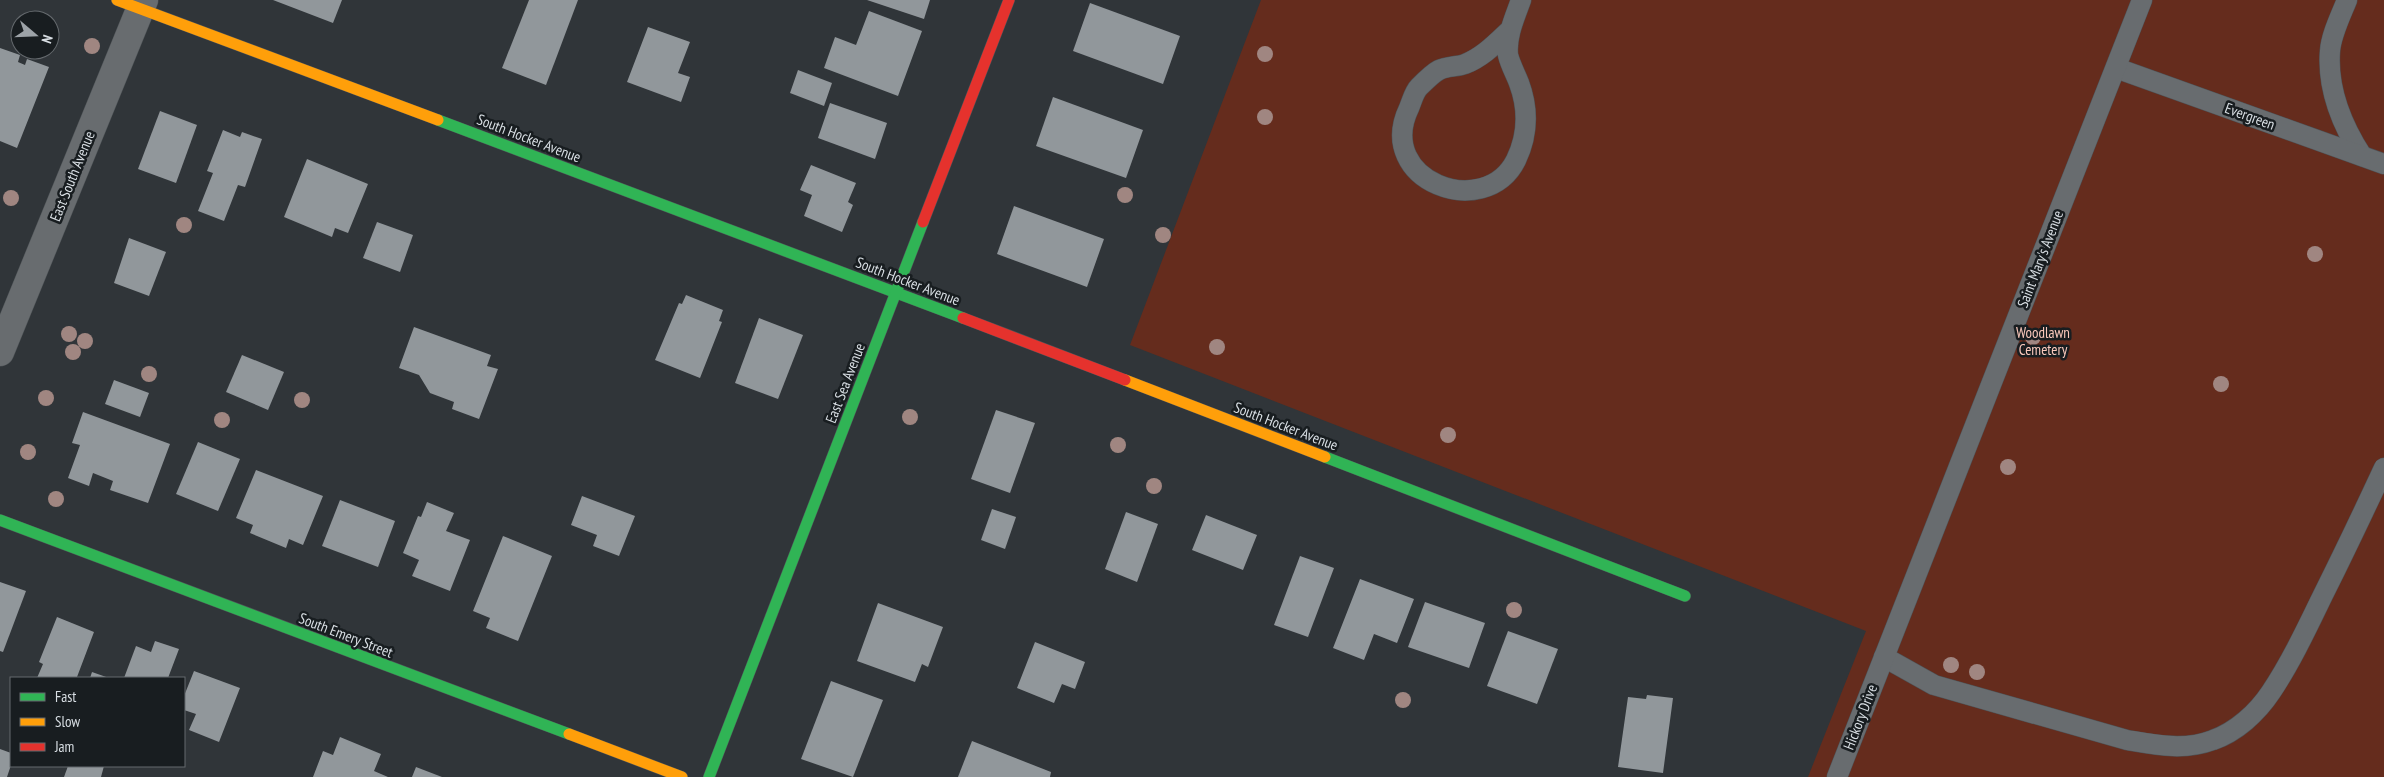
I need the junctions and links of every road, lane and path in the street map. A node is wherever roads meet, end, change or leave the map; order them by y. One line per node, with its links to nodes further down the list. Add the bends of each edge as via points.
1 (1009, 0): 10 (street, East Sea Avenue)
2 (1521, 0): 6 (lane)
3 (2142, 0): 7 (lane, Saint Mary's Avenue)
4 (2347, 0): 8 (lane, via 2330,50 2332,91 2345,129)
5 (134, 3): 10 (street, South Hocker Avenue); 11 (street, East South Avenue)
6 (1510, 30): 6 (lane, via 1508,55 1523,95 1527,128 1515,161 1496,185 1468,191 1436,185 1414,168 1401,145 1404,118 1418,88 1440,70 1465,64 1487,52)
7 (2116, 68): 8 (lane, Evergreen); 15 (lane, Saint Mary's Avenue)
8 (2362, 156): 9 (lane, Evergreen)
9 (2384, 164)
10 (896, 292): 14 (street, South Hocker Avenue); 18 (street, East Sea Avenue)
11 (0, 352)
12 (2384, 468): 15 (lane, via 2304,635 2271,692 2236,729 2214,740 2190,747 2158,746 2127,740 1934,685)
13 (0, 520): 17 (street, South Emery Street)
14 (1685, 596)
15 (1884, 657): 16 (lane, Hickory Drive)
16 (1842, 772)
17 (682, 777)
18 (709, 777)

